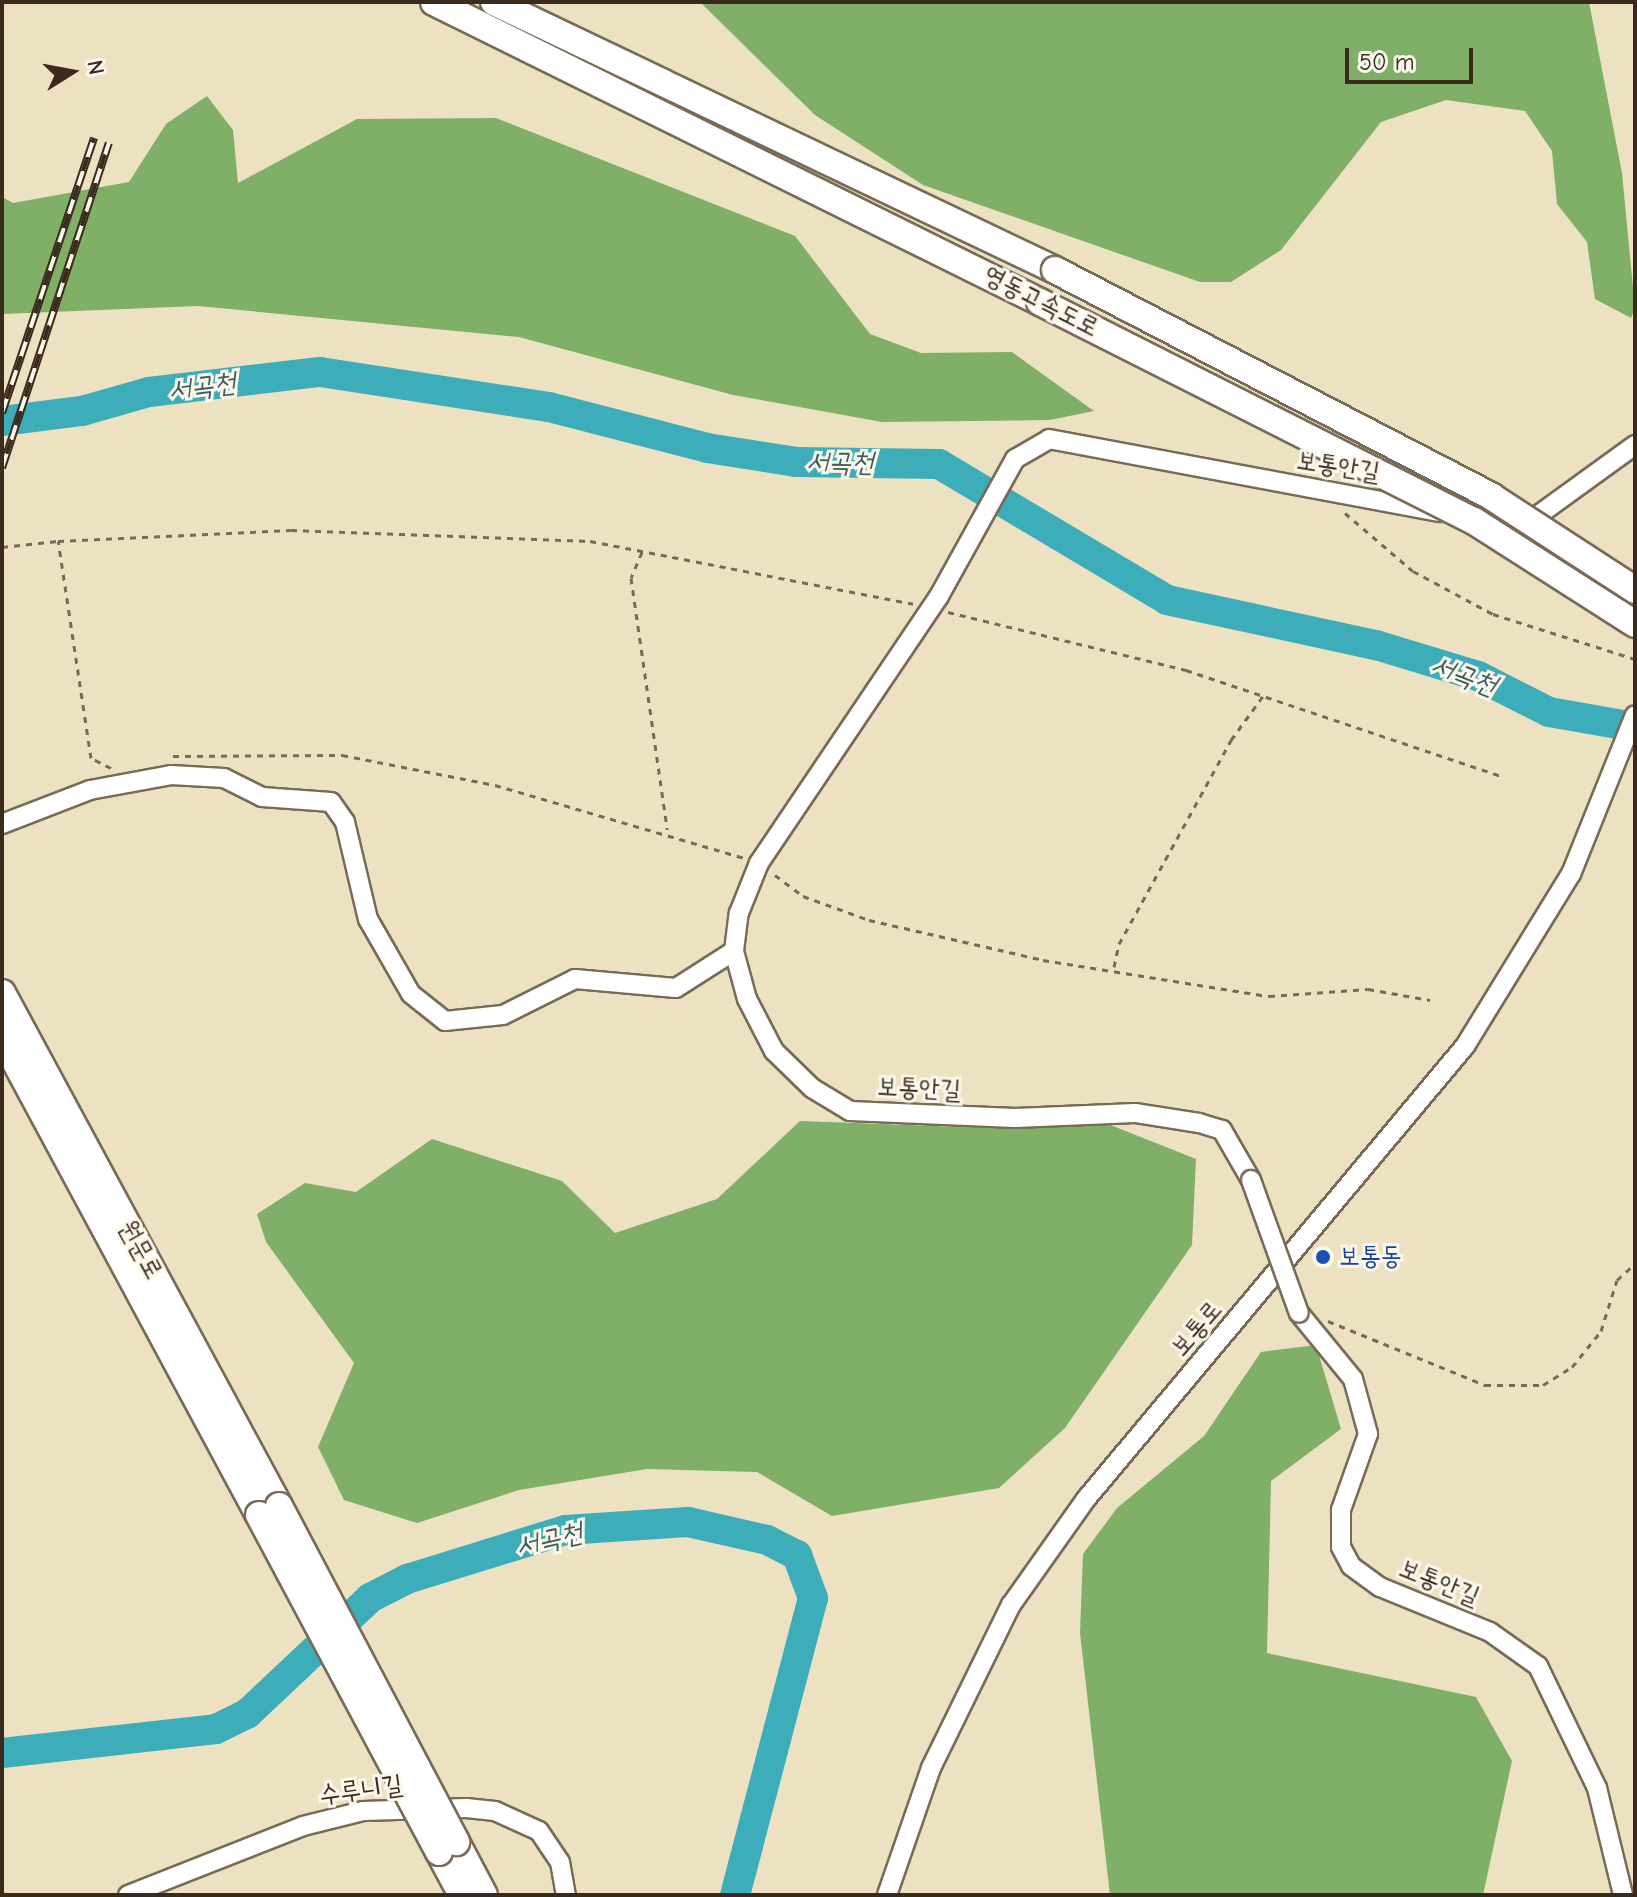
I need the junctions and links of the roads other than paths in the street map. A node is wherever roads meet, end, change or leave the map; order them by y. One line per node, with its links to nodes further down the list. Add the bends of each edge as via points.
1 (434, 2): 5 (highway, 영동고속도로, bridge, via 1474,521)
2 (494, 2): 4 (highway, 영동고속도로, bridge, via 1055,270 1492,497)
3 (1635, 445): 8 (street, 보통안길, via 1537,516 1501,527 1072,439 1049,439 1015,459 938,598 759,863)
4 (1635, 590)
5 (1635, 624)
6 (1635, 715): 18 (street, 보통로, via 1594,823 1537,937 1465,1046 1038,1562 951,1724)
7 (2, 824): 8 (street, via 90,790 171,775 224,778 262,797 331,802 345,822 368,919 411,994 445,1021 503,1015 587,978 676,988)
8 (734, 951): 19 (street, 보통안길, bridge, via 747,999 774,1051 812,1088 850,1111 1015,1118 1135,1113 1222,1130 1251,1180 1303,1319 1353,1379 1368,1434 1341,1510 1341,1547 1351,1566 1380,1587 1490,1632 1538,1666 1597,1788)
9 (2, 993): 11 (highway, 원문로)
10 (2, 1037): 11 (highway, 원문로)
11 (269, 1510): 12 (highway, bridge)
12 (446, 1852): 14 (highway); 15 (highway); 16 (highway)
13 (128, 1895): 17 (street, 수루니길, via 303,1826 363,1811 466,1808 495,1811 539,1831 560,1862)
14 (437, 1895)
15 (462, 1895)
16 (484, 1895)
17 (566, 1895)
18 (887, 1895)
19 (1623, 1895)

